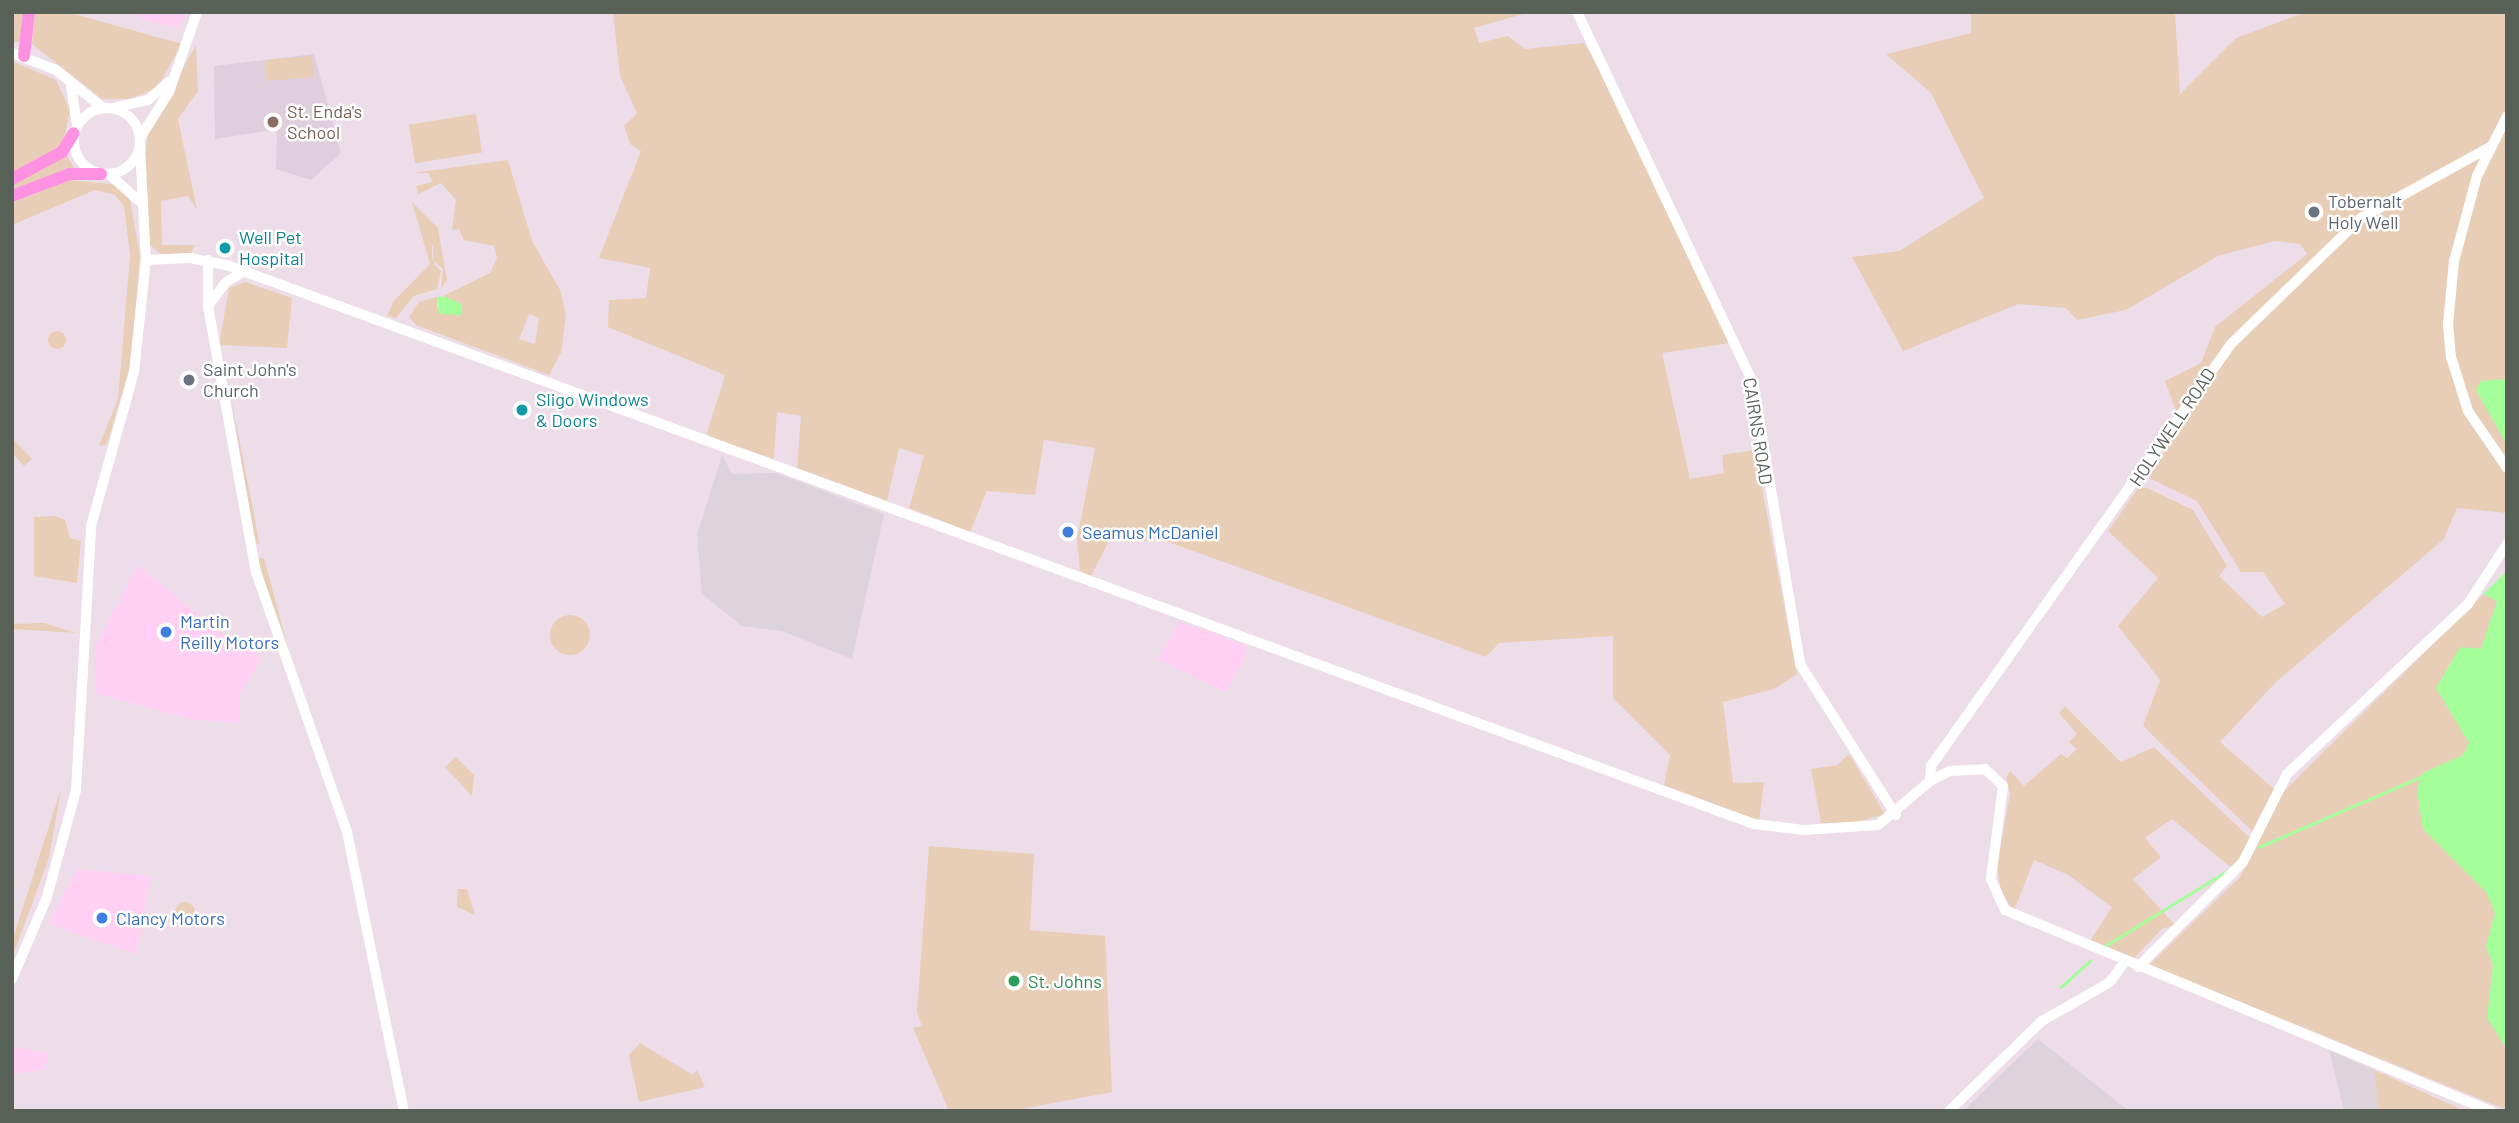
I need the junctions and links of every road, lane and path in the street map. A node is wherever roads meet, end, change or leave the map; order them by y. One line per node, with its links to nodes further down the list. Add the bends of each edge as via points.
1 (29, 12): 4 (highway)
2 (197, 12): 5 (main road)
3 (1577, 12): 23 (street, CAIRNS ROAD, via 1753,382 1800,664)
4 (17, 54): 6 (street)
5 (175, 74): 7 (main road, via 148,100); 10 (main road)
6 (71, 85): 7 (street); 9 (street)
7 (107, 108): 9 (main road); 10 (main road, via 134,121)
8 (2507, 116): 11 (street)
9 (75, 129): 12 (main road, via 78,159); 13 (highway, via 62,152)
10 (140, 142): 12 (main road, via 132,163); 15 (main road)
11 (2490, 147): 20 (street, via 2454,261 2448,324 2451,358 2468,411); 22 (street, HOLYWELL ROAD, via 2361,218 2231,344 1931,766)
12 (105, 174): 14 (highway, via 70,174); 15 (main road)
13 (12, 179)
14 (12, 196)
15 (138, 200): 16 (main road)
16 (146, 260): 17 (main road); 26 (street, via 134,372 91,526 76,790 47,897)
17 (208, 260): 18 (main road); 19 (main road)
18 (245, 271): 19 (main road, via 226,282); 23 (main road, via 1754,824 1846,830 1878,825)
19 (208, 306): 27 (main road, via 256,572 347,832)
20 (2507, 468)
21 (2507, 544): 25 (street, via 2468,604 2287,774 2243,862)
22 (1930, 781): 23 (main road); 24 (main road, via 1966,767 1995,774 2003,799 1992,859 1995,898 2025,922)
23 (1896, 815)
24 (2125, 961): 25 (main road); 28 (street, via 2110,982 2042,1021)
25 (2138, 967): 29 (main road)
26 (12, 979)
27 (404, 1111)
28 (1949, 1111)
29 (2491, 1111)

